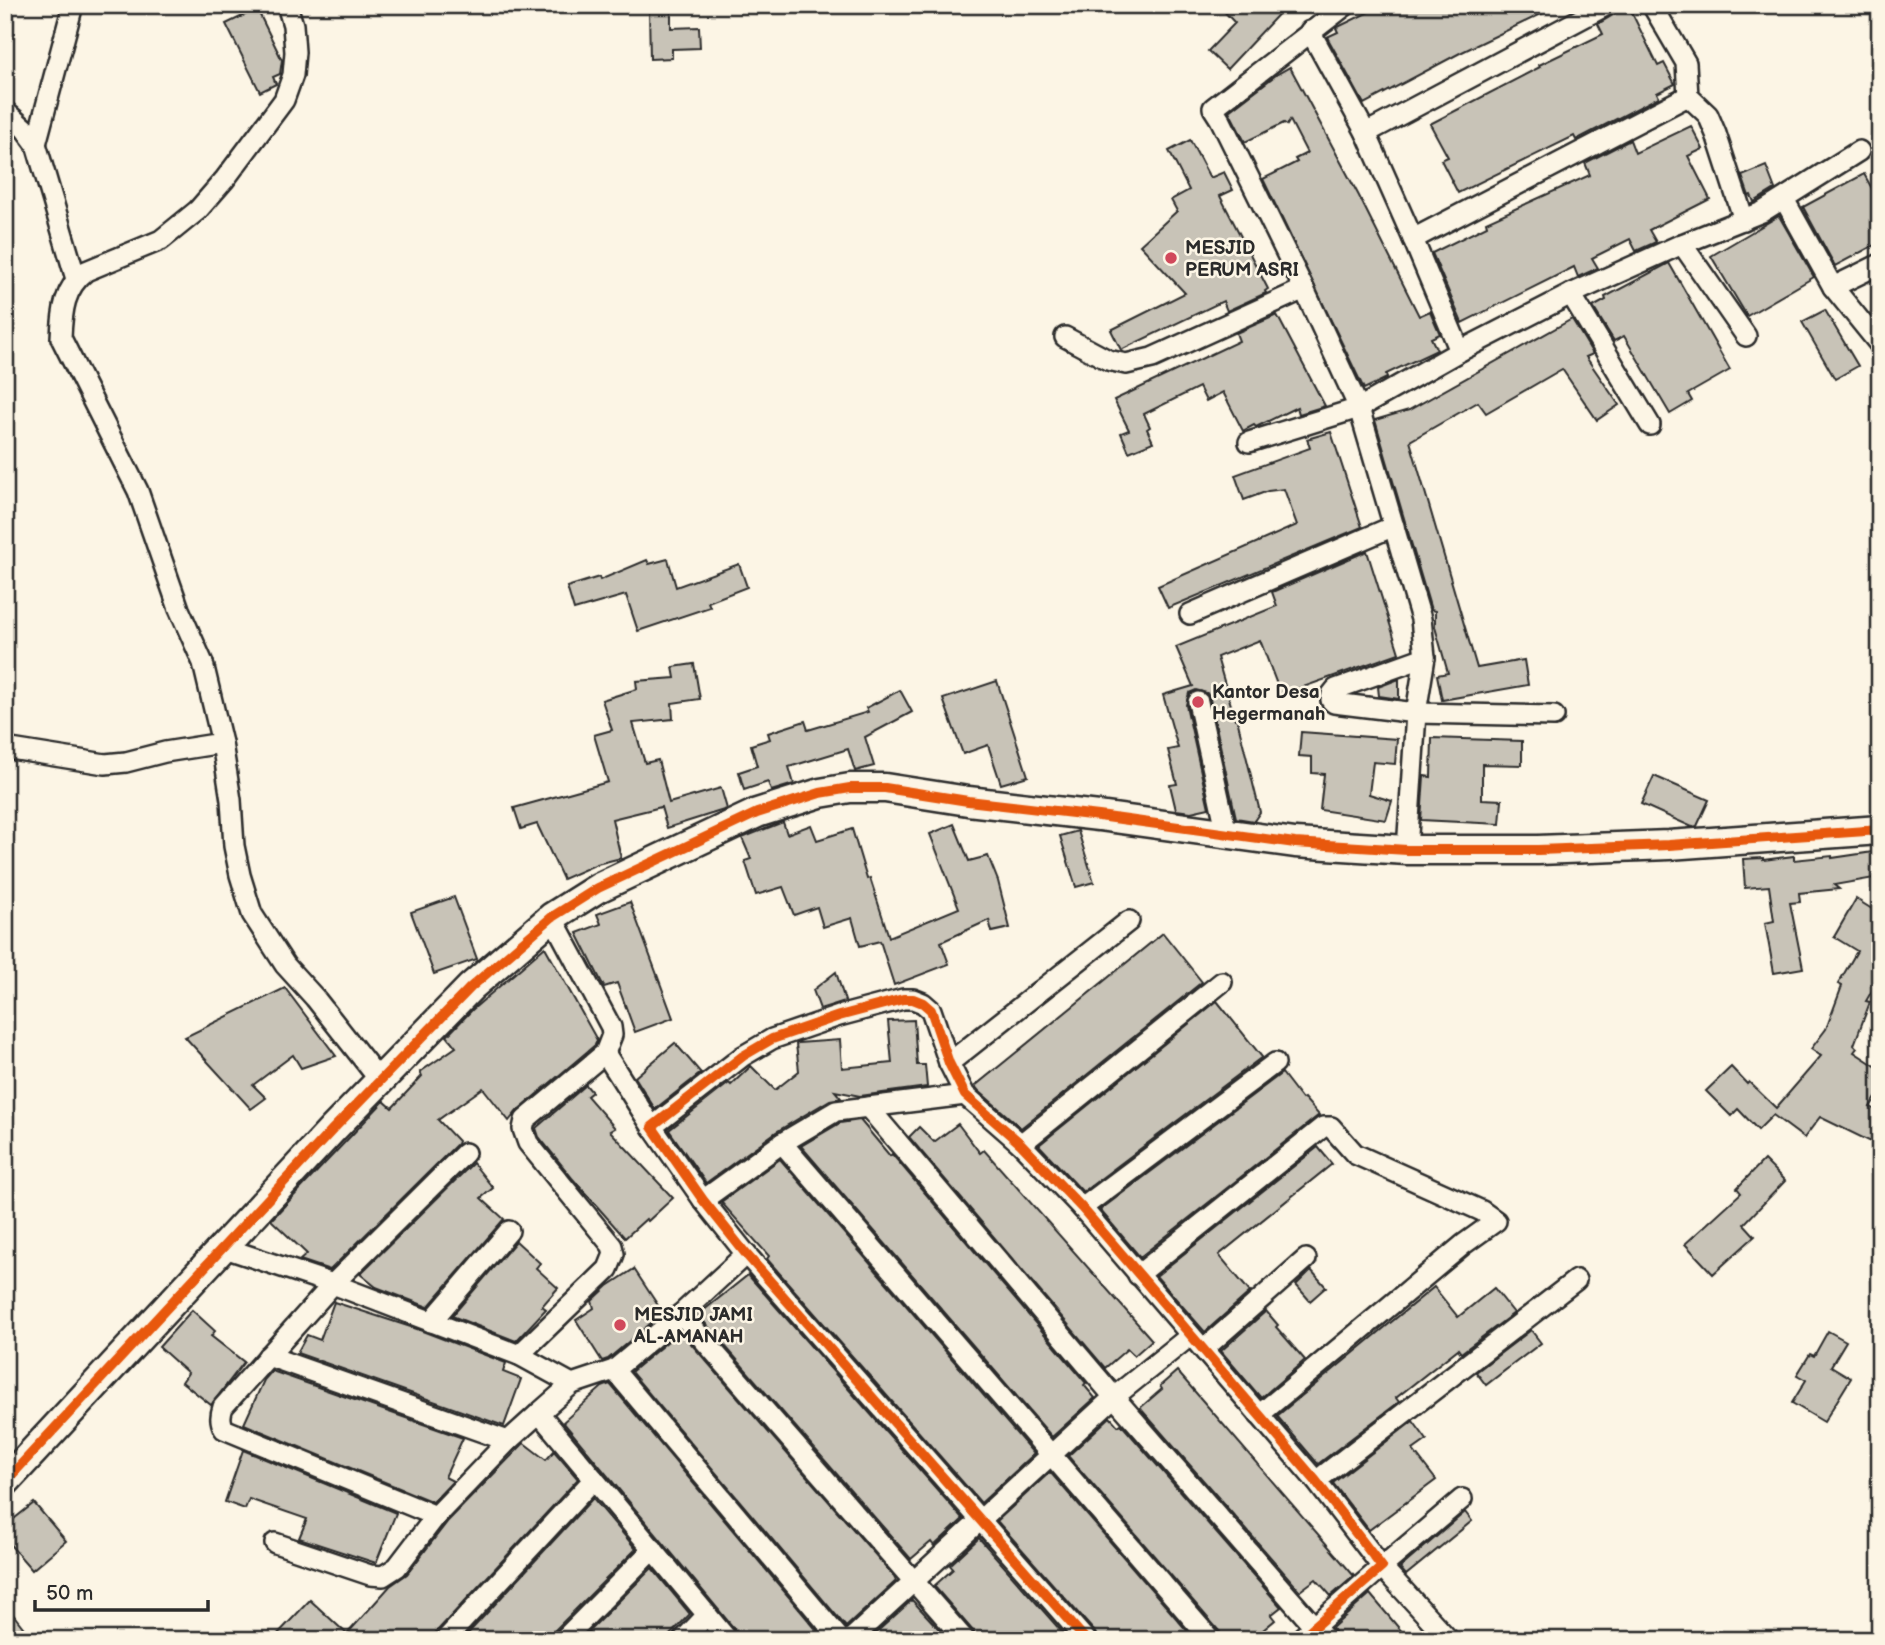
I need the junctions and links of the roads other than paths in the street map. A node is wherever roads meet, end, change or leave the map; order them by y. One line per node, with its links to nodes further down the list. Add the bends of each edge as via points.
1 (73, 5): 10 (street)
2 (288, 5): 17 (street, via 295,52 284,100 225,179 198,210 161,240)
3 (1346, 5): 6 (street)
4 (1607, 5): 9 (street)
5 (1652, 5): 7 (street, via 1686,62)
6 (1310, 31): 9 (street); 19 (street, via 1213,108)
7 (1688, 96): 13 (street, via 1712,125); 14 (street)
8 (5, 111): 10 (street)
9 (1366, 133): 14 (street)
10 (36, 145): 17 (street)
11 (1859, 151): 12 (street)
12 (1784, 199): 13 (street); 18 (street)
13 (1744, 220): 15 (street)
14 (1413, 239): 24 (street)
15 (1682, 244): 20 (street); 21 (street)
16 (1880, 264): 18 (street)
17 (76, 279): 34 (street, via 64,304 61,338 138,491 203,663)
18 (1833, 287): 23 (street)
19 (1304, 289): 22 (street, via 1152,358 1126,364 1108,360); 25 (street)
20 (1571, 294): 24 (street); 26 (street)
21 (1746, 336)
22 (1065, 337)
23 (1880, 345)
24 (1460, 351): 25 (street)
25 (1359, 408): 27 (street); 28 (street)
26 (1650, 425)
27 (1249, 442)
28 (1394, 526): 29 (street); 30 (street, via 1422,619)
29 (1190, 614)
30 (1425, 657): 32 (street); 32 (street, via 1336,689 1331,700)
31 (1198, 702): 37 (street)
32 (1416, 713): 33 (street); 38 (street)
33 (1554, 716)
34 (222, 743): 35 (street, via 105,764); 45 (street, via 236,856 252,914 285,965)
35 (5, 748)
36 (1880, 830): 38 (street, via 1669,845)
37 (1227, 834): 38 (street); 39 (street, via 897,789 850,788 757,813 598,888)
38 (1407, 850)
39 (552, 917): 42 (street, via 611,1027); 45 (street, via 471,987)
40 (1129, 921): 43 (street)
41 (1222, 982): 50 (street)
42 (605, 1054): 48 (street); 64 (street, via 525,1120 523,1129 528,1143 612,1246 613,1260)
43 (949, 1063): 46 (street); 48 (street, via 931,1010 904,999 772,1039 743,1056)
44 (1275, 1063): 53 (street)
45 (381, 1082): 55 (street)
46 (965, 1094): 47 (street); 50 (street)
47 (868, 1107): 49 (street, via 836,1111); 68 (street)
48 (652, 1128): 52 (street)
49 (782, 1143): 52 (street); 72 (street)
50 (1021, 1144): 53 (street)
51 (465, 1153): 60 (street)
52 (703, 1200): 56 (street)
53 (1082, 1208): 58 (street)
54 (509, 1231): 62 (street)
55 (222, 1247): 60 (street); 75 (street)
56 (746, 1254): 61 (street); 78 (street)
57 (1306, 1259): 63 (street)
58 (1138, 1275): 63 (street); 70 (street, via 1323,1126 1331,1127 1355,1154 1496,1221)
59 (1576, 1280): 74 (street)
60 (332, 1284): 62 (street); 65 (street)
61 (681, 1314): 66 (street); 82 (street)
62 (431, 1322): 64 (street)
63 (1197, 1342): 68 (street); 70 (street)
64 (519, 1355): 67 (street)
65 (268, 1356): 71 (street); 77 (street, via 223,1407 224,1429)
66 (614, 1370): 67 (street); 89 (street)
67 (572, 1384): 69 (street)
68 (1114, 1397): 72 (street); 84 (street)
69 (539, 1413): 71 (street); 73 (street)
70 (1259, 1415): 74 (street)
71 (508, 1441): 77 (street)
72 (1052, 1454): 78 (street); 93 (street)
73 (594, 1479): 80 (street); 85 (street)
74 (1315, 1481): 81 (street)
75 (5, 1482)
76 (1462, 1499): 81 (street)
77 (436, 1516): 79 (street, via 397,1567 383,1576)
78 (981, 1520): 82 (street); 92 (street)
79 (275, 1543)
80 (653, 1549): 83 (street); 86 (street)
81 (1382, 1567): 84 (street); 95 (street)
82 (913, 1582): 90 (street); 91 (street)
83 (707, 1615): 87 (street); 88 (street)
84 (1320, 1633): 94 (street)
85 (445, 1640)
86 (564, 1640)
87 (683, 1640)
88 (727, 1640)
89 (841, 1640)
90 (850, 1640)
91 (965, 1640)
92 (1086, 1640)
93 (1211, 1640)
94 (1299, 1640)
95 (1449, 1640)

